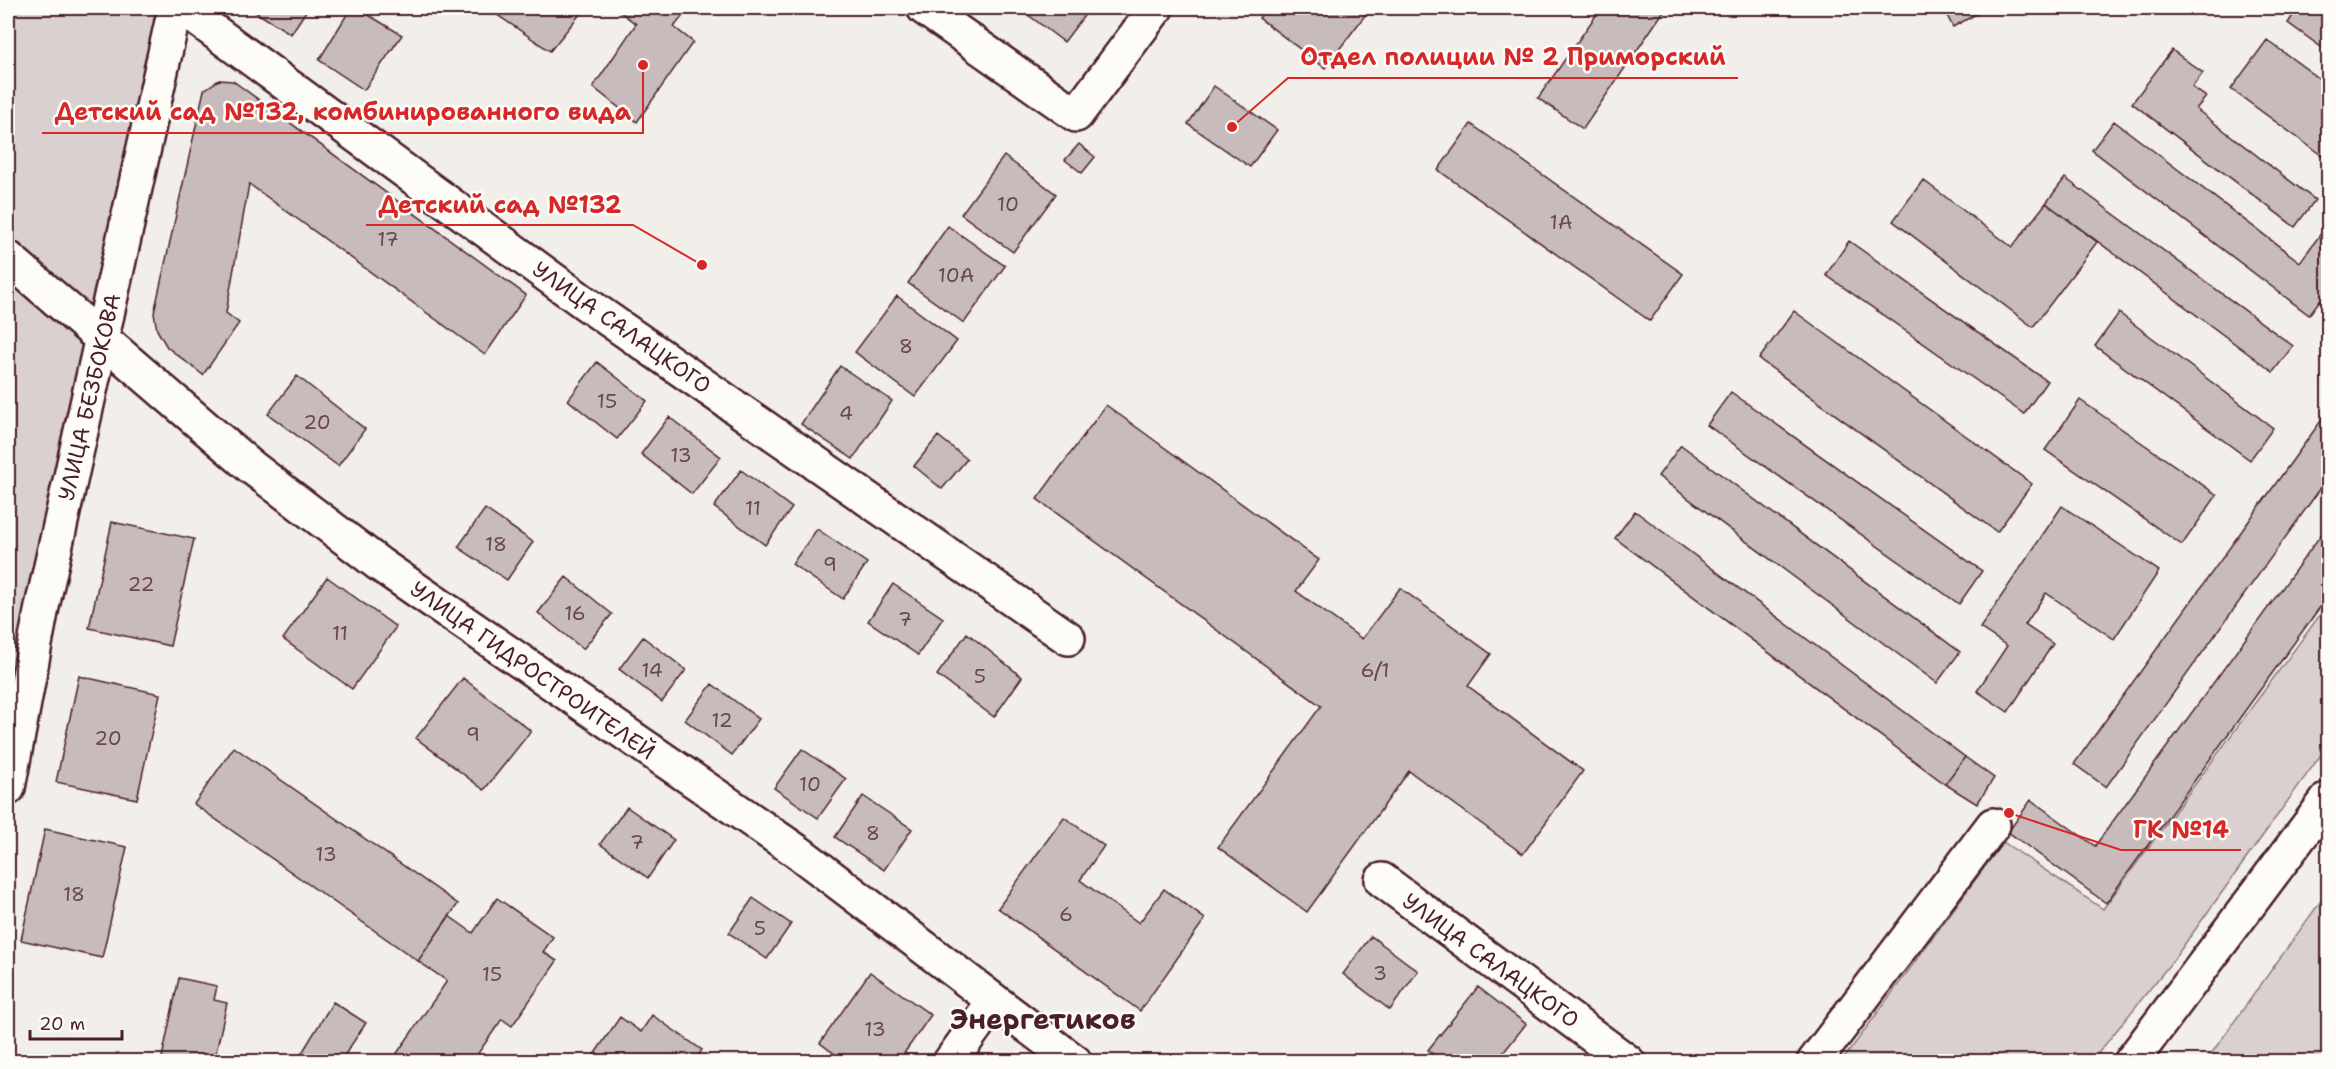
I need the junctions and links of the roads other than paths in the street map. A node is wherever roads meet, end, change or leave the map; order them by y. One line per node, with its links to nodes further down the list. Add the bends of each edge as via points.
1 (175, 8): 6 (street, УЛИЦА БЕЗБОКОВА)
2 (182, 8): 7 (street, УЛИЦА САЛАЦКОГО, via 585,303)
3 (924, 8): 4 (street, via 1077,115)
4 (1156, 8)
5 (8, 258): 6 (street, УЛИЦА ГИДРОСТРОИТЕЛЕЙ)
6 (102, 340): 8 (street, УЛИЦА БЕЗБОКОВА, via 42,607); 12 (street, УЛИЦА ГИДРОСТРОИТЕЛЕЙ, via 250,466 379,564 798,852)
7 (1068, 638)
8 (8, 788)
9 (2328, 799): 18 (street)
10 (1993, 825): 17 (street)
11 (1382, 880): 16 (street, УЛИЦА САЛАЦКОГО)
12 (994, 1001): 13 (street, УЛИЦА ГИДРОСТРОИТЕЛЕЙ); 14 (street)
13 (1040, 1051): 15 (street, УЛИЦА ГИДРОСТРОИТЕЛЕЙ)
14 (950, 1062)
15 (1075, 1062)
16 (1628, 1062)
17 (1814, 1062)
18 (2131, 1062)

